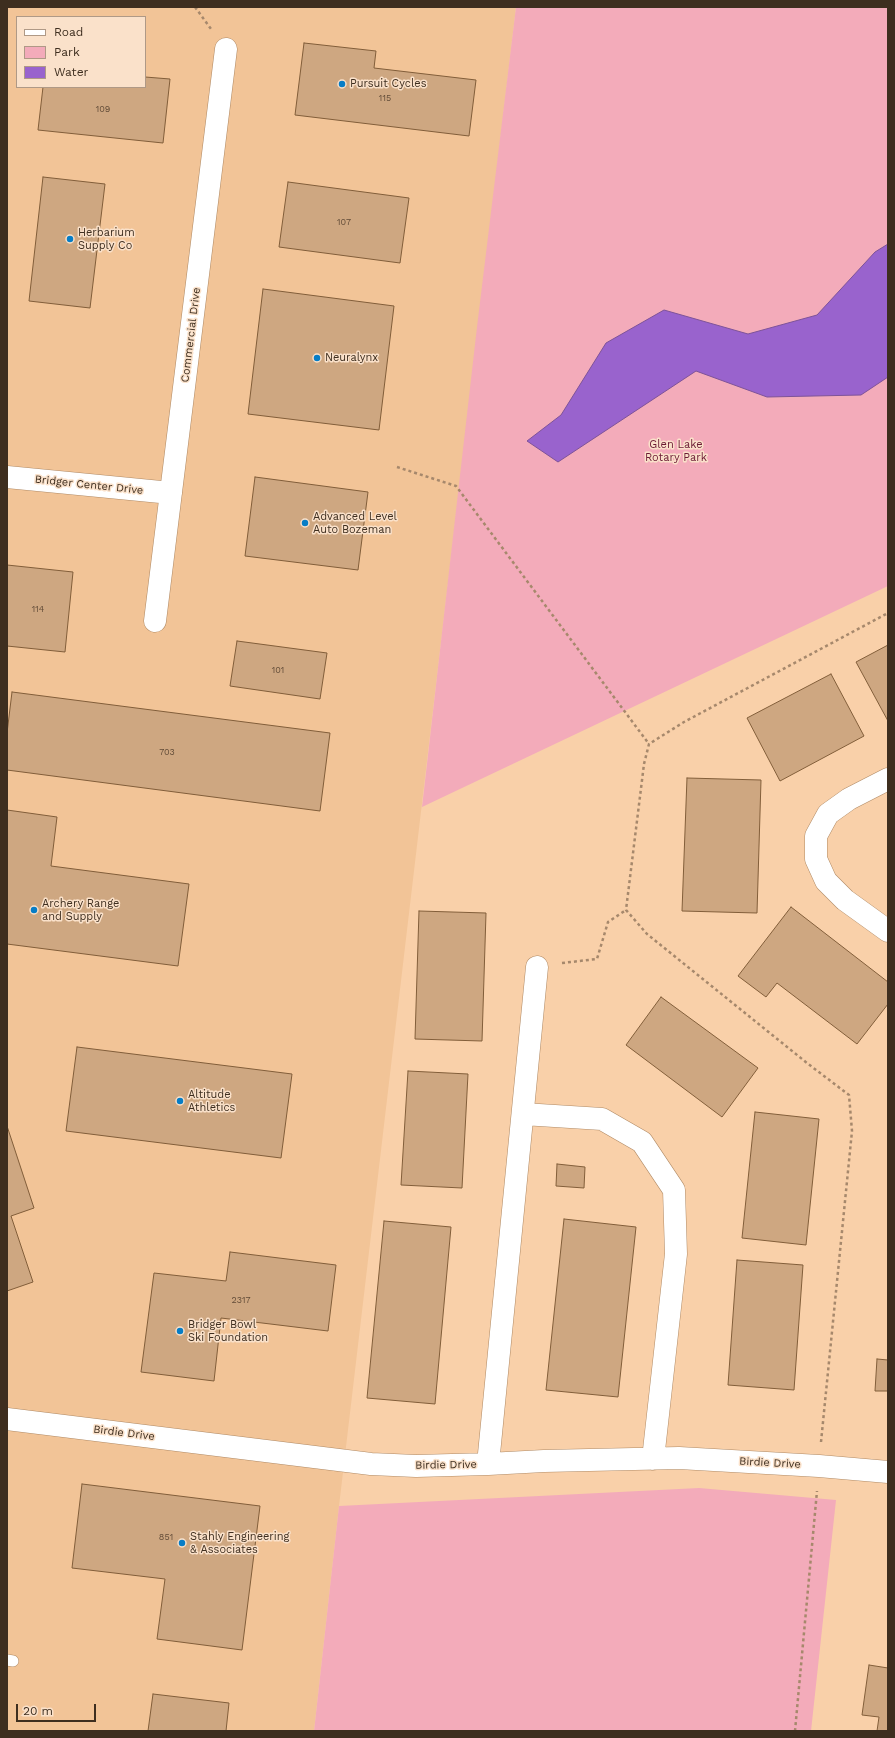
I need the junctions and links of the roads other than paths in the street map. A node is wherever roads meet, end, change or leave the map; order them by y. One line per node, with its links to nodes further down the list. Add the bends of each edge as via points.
1 (226, 49): 3 (street, Commercial Drive)
2 (7, 477): 3 (street, Bridger Center Drive)
3 (171, 493): 4 (street, Commercial Drive)
4 (156, 621)
5 (888, 778): 6 (street, via 828,814 816,836 816,859 826,881 846,900)
6 (888, 930)
7 (538, 967): 8 (street)
8 (523, 1114): 10 (street, via 602,1119 642,1142 674,1190 676,1254); 11 (street)
9 (7, 1419): 11 (street, Birdie Drive, via 371,1464)
10 (653, 1459): 11 (street, Birdie Drive); 12 (street, Birdie Drive, via 679,1458)
11 (488, 1464)
12 (888, 1472)

